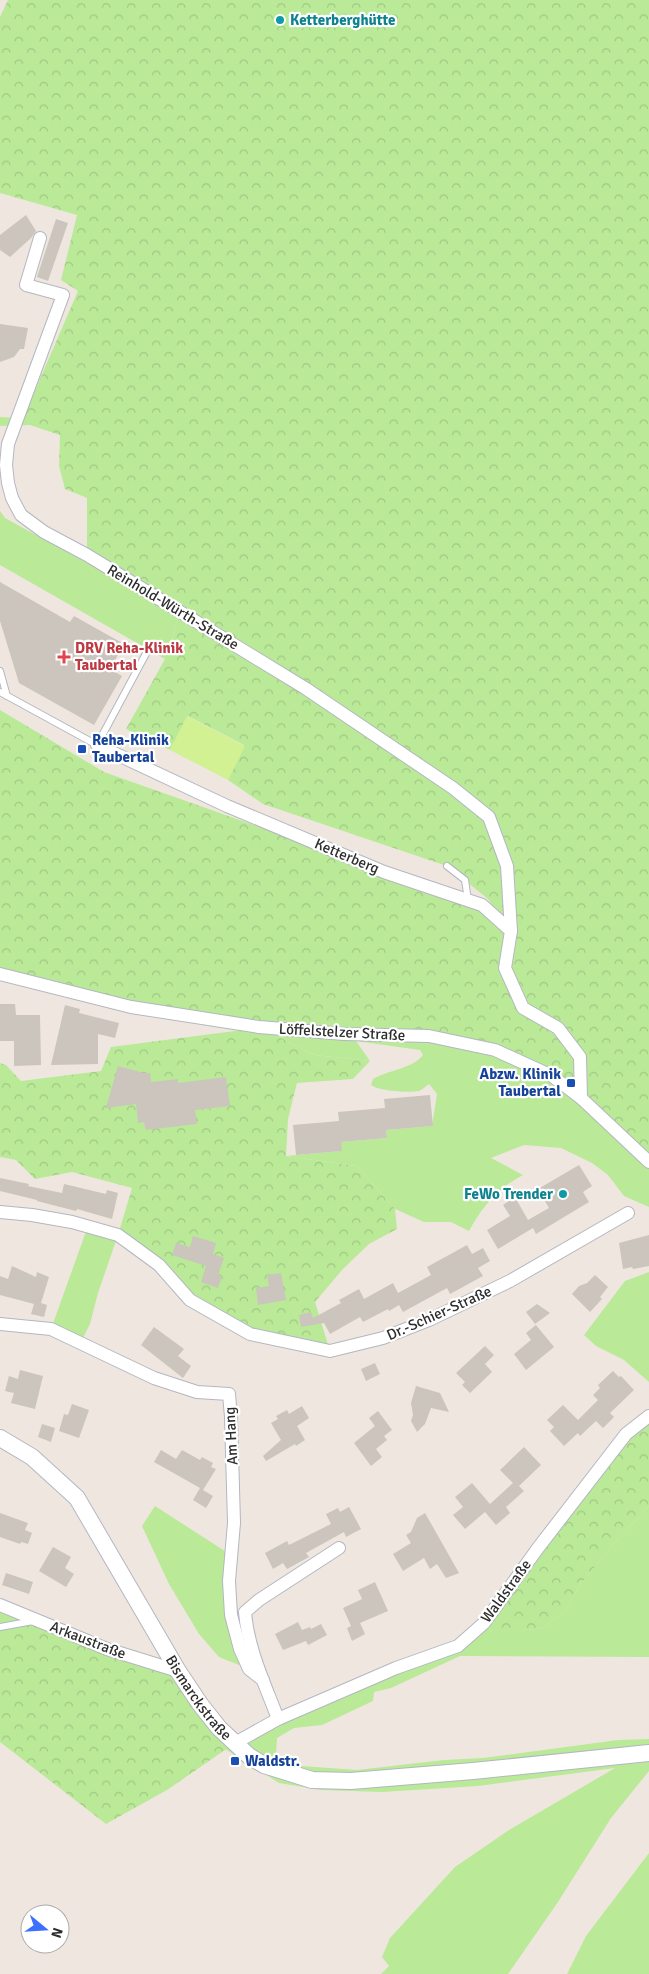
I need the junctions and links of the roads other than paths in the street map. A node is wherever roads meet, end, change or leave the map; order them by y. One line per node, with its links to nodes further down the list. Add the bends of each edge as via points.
1 (40, 238): 9 (street, Reinhold-Würth-Straße, via 26,285 63,295 8,444 8,483 22,515 44,532 305,688 453,788 489,817 507,866)
2 (149, 648): 6 (lane)
3 (0, 671): 5 (lane)
4 (0, 692): 5 (lane, Ketterberg)
5 (3, 697): 6 (lane, Ketterberg)
6 (97, 745): 8 (street, Ketterberg, via 236,810 384,872)
7 (447, 866): 8 (lane, via 465,880)
8 (468, 901): 9 (street, Ketterberg, via 482,905)
9 (511, 931): 11 (street, via 505,968 523,1008 558,1028 580,1057)
10 (0, 974): 11 (street, Löffelstelzer Straße, via 131,1007 259,1027 429,1036 495,1050 552,1076)
11 (581, 1098): 12 (street, Löffelstelzer Straße)
12 (649, 1162)
13 (0, 1212): 14 (street, Dr.-Schier-Straße, via 72,1222 118,1235 159,1265 190,1300 250,1334 330,1351 383,1338 429,1320 510,1281)
14 (628, 1213)
15 (0, 1324): 23 (street, Am Hang, via 51,1329 154,1378 197,1392 229,1394 234,1523 229,1581 232,1615 240,1649 249,1669)
16 (649, 1416): 24 (street, Waldstraße, via 626,1434 484,1624 458,1646 396,1668)
17 (0, 1438): 22 (street, Bismarckstraße, via 32,1457 77,1498)
18 (339, 1548): 23 (street, Am Hang, via 245,1612 246,1633)
19 (0, 1605): 20 (street, Arkaustraße)
20 (37, 1620): 21 (lane); 22 (street, Arkaustraße, via 106,1649)
21 (0, 1627)
22 (178, 1671): 25 (street, Bismarckstraße, via 200,1704)
23 (263, 1680): 24 (street, Am Hang)
24 (278, 1719): 25 (street, Waldstraße)
25 (235, 1743): 26 (street, Bismarckstraße, via 264,1764 312,1780 330,1782)
26 (649, 1753)

